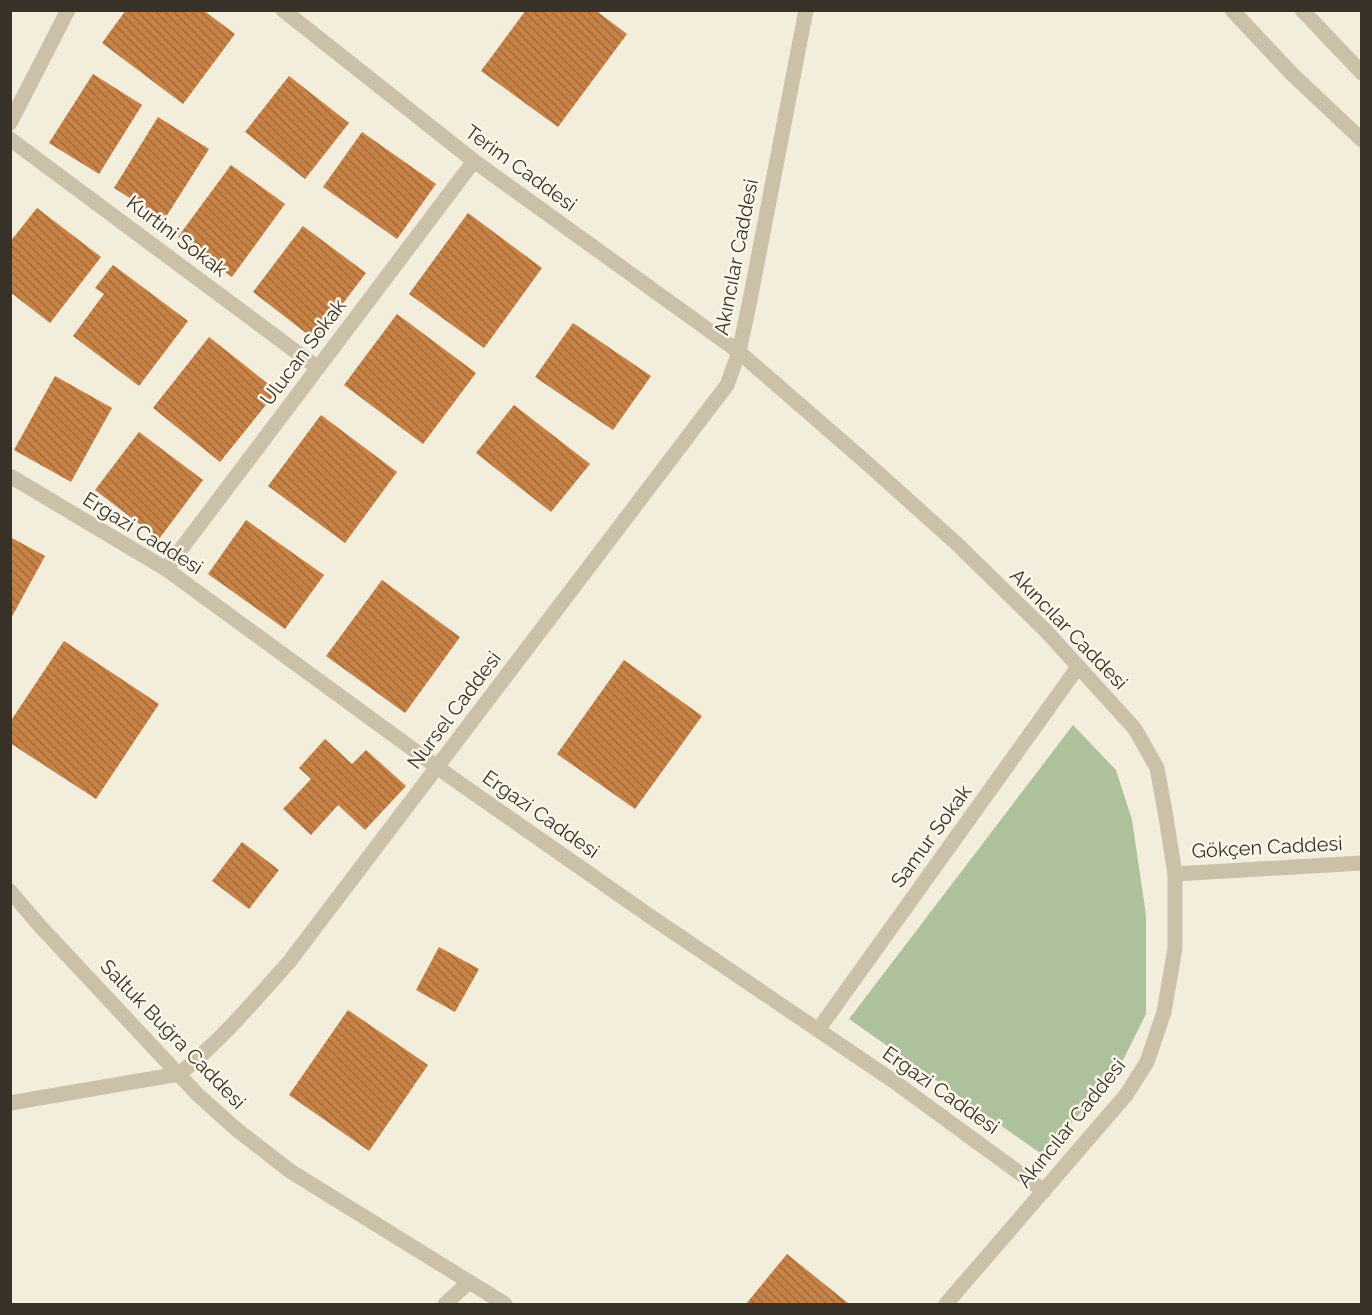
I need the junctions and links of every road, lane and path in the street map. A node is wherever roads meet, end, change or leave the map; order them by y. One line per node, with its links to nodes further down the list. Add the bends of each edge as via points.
1 (68, 10): 7 (street)
2 (283, 10): 10 (street, Terim Caddesi)
3 (806, 10): 11 (street, Akıncılar Caddesi)
4 (1232, 10): 9 (street)
5 (1307, 12): 6 (street)
6 (1362, 72)
7 (10, 123)
8 (10, 139): 12 (street, Kurtini Sokak)
9 (1362, 140)
10 (474, 160): 11 (street, Terim Caddesi); 12 (street, Ulucan Sokak)
11 (739, 352): 15 (street, Akıncılar Caddesi, via 957,544); 16 (street, Nursel Caddesi, via 727,385)
12 (318, 368): 14 (street, Ulucan Sokak)
13 (10, 476): 14 (street, Ergazi Caddesi)
14 (166, 569): 16 (street, Ergazi Caddesi)
15 (1078, 667): 18 (street, Akıncılar Caddesi, via 1135,729 1157,768); 20 (street, Samur Sokak)
16 (437, 767): 20 (street, Ergazi Caddesi); 21 (street, Nursel Caddesi, via 289,962 226,1032)
17 (1362, 863): 18 (street, Gökçen Caddesi)
18 (1175, 874): 23 (street, Akıncılar Caddesi, via 1174,948 1164,1012 1147,1062 1126,1095)
19 (10, 891): 21 (street, Saltuk Buğra Caddesi)
20 (818, 1030): 23 (street, Ergazi Caddesi)
21 (179, 1074): 22 (street); 24 (street, Saltuk Buğra Caddesi, via 236,1129 290,1171)
22 (10, 1102)
23 (1044, 1191): 27 (street, Akıncılar Caddesi)
24 (469, 1282): 25 (street); 26 (street, Saltuk Buğra Caddesi)
25 (445, 1305)
26 (505, 1305)
27 (946, 1305)

